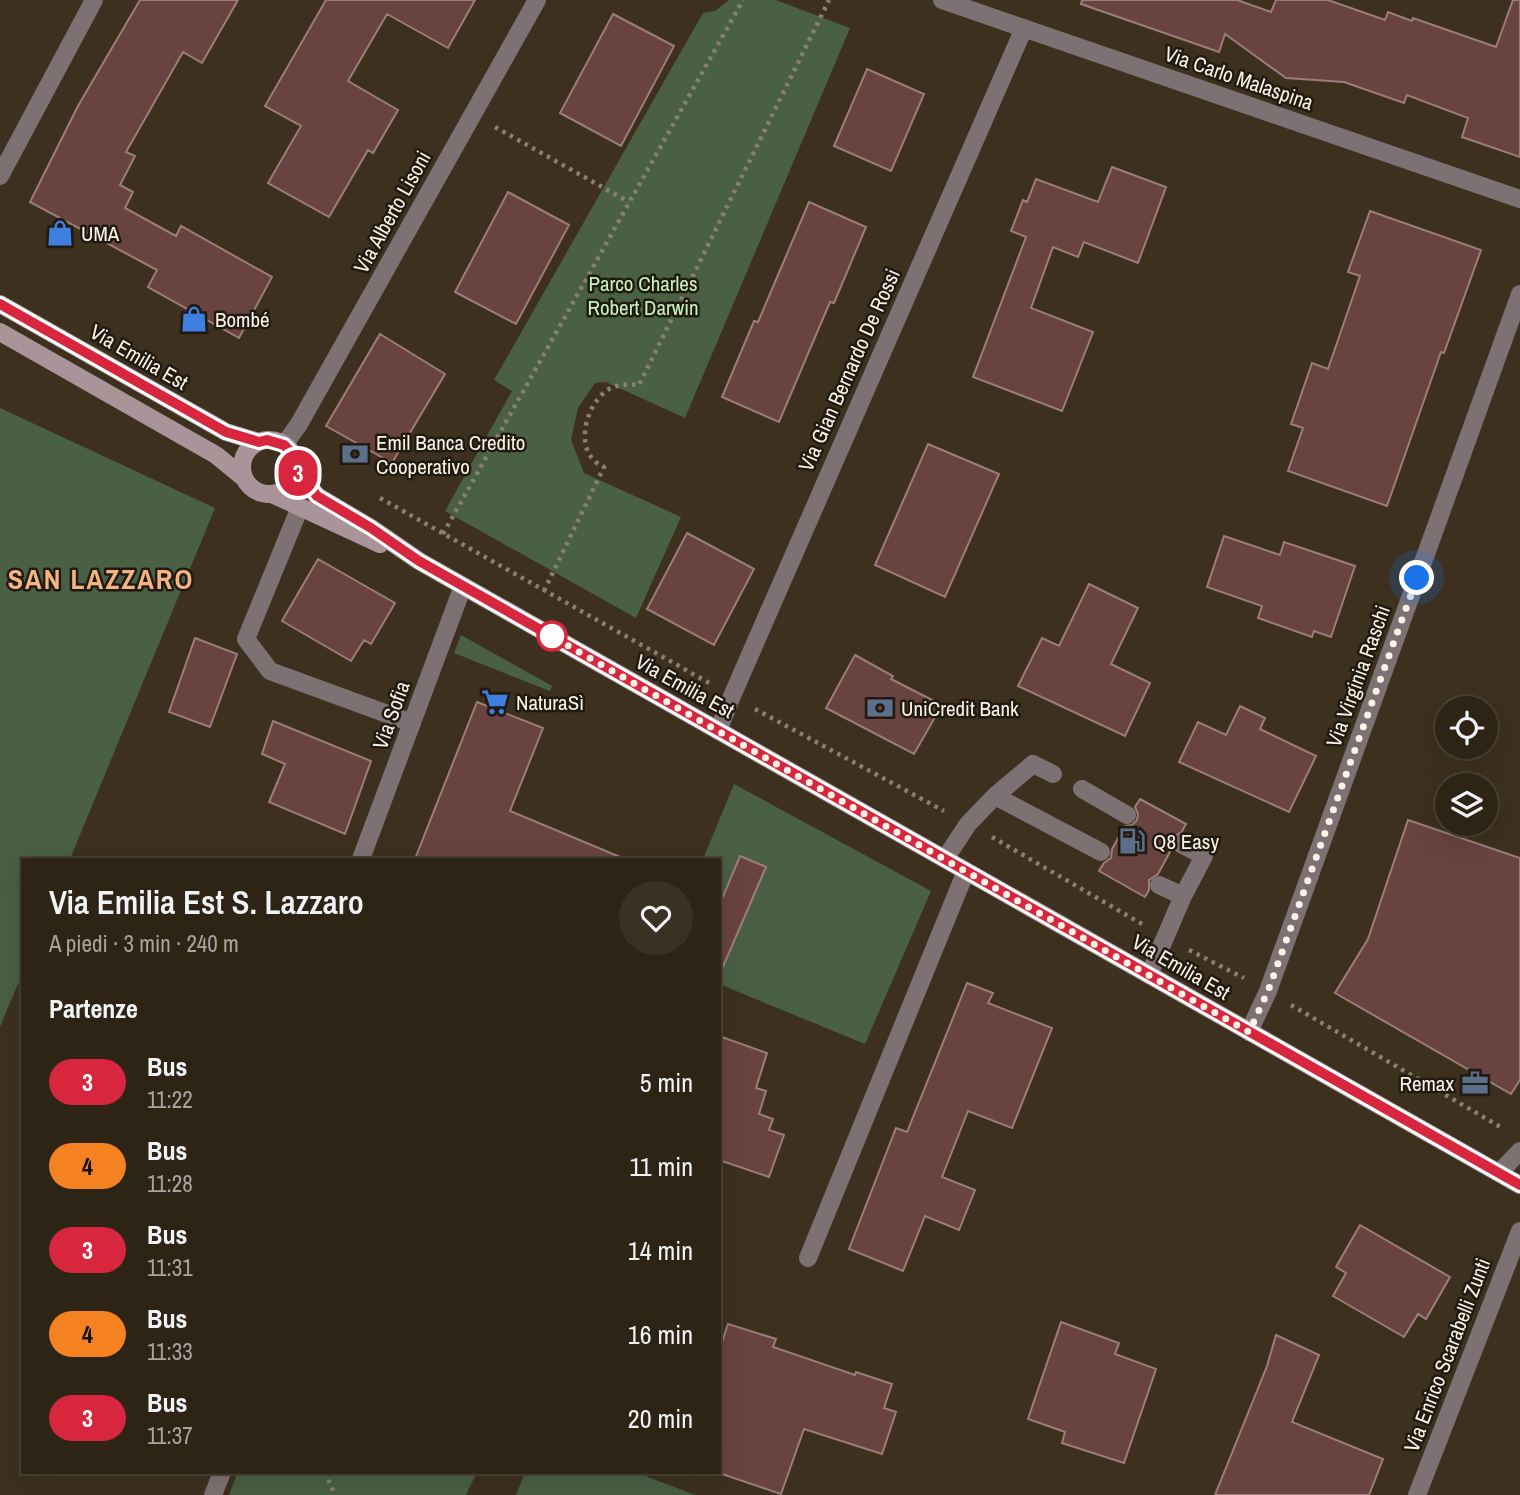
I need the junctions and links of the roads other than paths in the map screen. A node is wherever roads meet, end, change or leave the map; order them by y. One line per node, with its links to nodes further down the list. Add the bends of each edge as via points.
1 (94, 0): 5 (street)
2 (537, 0): 11 (street, Via Alberto Lisoni)
3 (942, 0): 4 (street, Via Carlo Malaspina)
4 (1024, 28): 6 (street, Via Carlo Malaspina); 19 (street, Via Gian Bernardo De Rossi)
5 (0, 176)
6 (1520, 199)
7 (1520, 294): 32 (street, Via Virginia Raschi, via 1268,991)
8 (0, 304): 10 (main road, Via Emilia Est, via 226,432)
9 (0, 332): 13 (main road, Via Emilia Est, via 216,455)
10 (259, 442): 11 (main road, Via Emilia Est); 13 (main road, via 246,453)
11 (284, 445): 12 (main road, Via Emilia Est)
12 (296, 470): 14 (main road, via 288,486); 16 (main road, Via Emilia Est, via 317,496)
13 (244, 478): 14 (main road, Via Emilia Est, via 255,491)
14 (272, 494): 15 (main road, Via Emilia Est)
15 (300, 507): 16 (main road, Via Emilia Est); 18 (street, via 246,639 270,671)
16 (419, 561): 17 (main road, Via Emilia Est)
17 (463, 586): 18 (street, Via Sofia); 19 (main road, Via Emilia Est)
18 (412, 723): 26 (street, Via Sofia)
19 (718, 731): 27 (main road, Via Emilia Est)
20 (1053, 774): 22 (street, via 1033,764)
21 (1082, 789): 23 (street)
22 (995, 796): 25 (street); 27 (street, via 968,824)
23 (1127, 815)
24 (1181, 845): 30 (street, via 1204,856)
25 (1101, 852)
26 (361, 858)
27 (945, 859): 28 (main road, Via Emilia Est)
28 (965, 871): 31 (main road, Via Emilia Est); 37 (street)
29 (1159, 885): 30 (street)
30 (1183, 896): 31 (street)
31 (1149, 975): 32 (main road, Via Emilia Est)
32 (1249, 1032): 34 (main road, Via Emilia Est)
33 (1520, 1151): 34 (street)
34 (1499, 1173): 35 (main road, Via Emilia Est)
35 (1520, 1185)
36 (1520, 1231): 40 (street, Via Enrico Scarabelli Zunti)
37 (808, 1258)
38 (221, 1474): 39 (street)
39 (213, 1495)
40 (1417, 1495)

